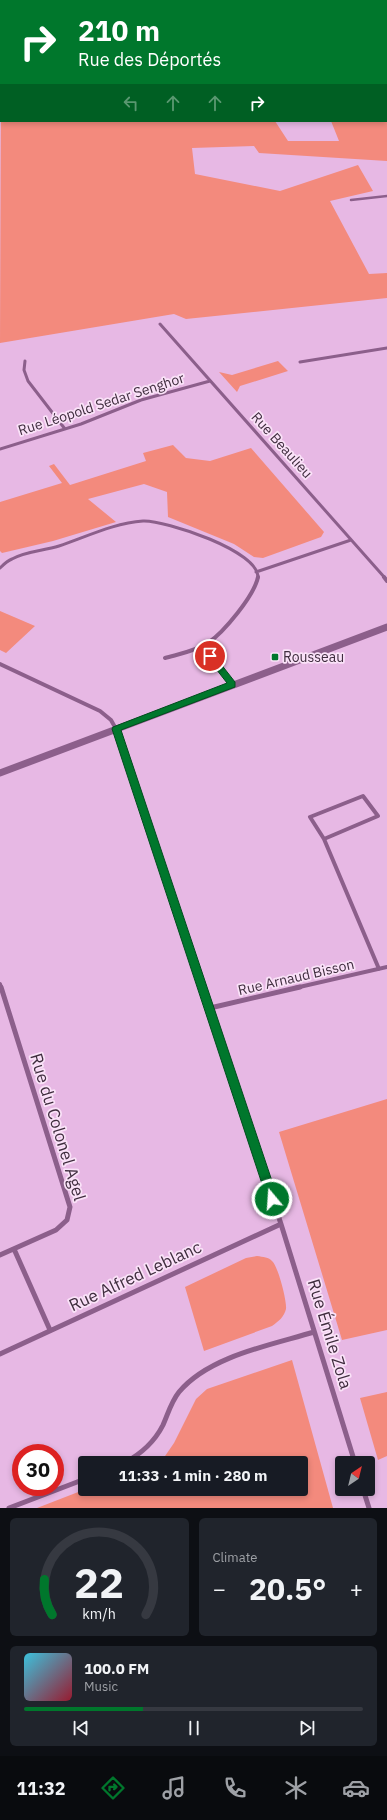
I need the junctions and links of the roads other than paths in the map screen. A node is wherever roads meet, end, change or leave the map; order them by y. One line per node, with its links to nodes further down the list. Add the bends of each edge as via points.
1 (387, 196): 2 (street)
2 (351, 200)
3 (160, 324): 7 (street, Rue Beaulieu)
4 (387, 348): 6 (street)
5 (25, 361): 8 (street, via 24,370 28,381)
6 (300, 362)
7 (210, 380): 8 (street, Rue Léopold Sedar Senghor, via 130,404); 10 (street, Rue Beaulieu)
8 (65, 429): 9 (street, Rue Léopold Sedar Senghor)
9 (0, 449)
10 (351, 540): 12 (street); 13 (street, Rue Beaulieu)
11 (0, 568): 12 (street, via 18,556 145,520 162,522 233,551 244,558)
12 (256, 572): 15 (street, via 258,580 252,590 220,633)
13 (387, 581)
14 (387, 627): 18 (street)
15 (202, 646): 16 (street); 18 (street)
16 (166, 658)
17 (0, 664): 19 (street, via 100,712)
18 (232, 685): 19 (street)
19 (116, 729): 20 (street); 25 (street, Rue Émile Zola)
20 (0, 773)
21 (324, 839): 21 (street, via 331,836 378,816 363,796 310,817); 23 (street)
22 (387, 967): 23 (street, Rue Arnaud Bisson)
23 (379, 969): 25 (street, Rue Arnaud Bisson)
24 (0, 984): 27 (street, Rue du Colonel Agel, via 70,1207 67,1220 62,1226)
25 (210, 1008): 26 (street, Rue Émile Zola)
26 (281, 1224): 29 (street, Rue Alfred Leblanc); 30 (street, Rue Émile Zola)
27 (14, 1249): 28 (street, Rue du Colonel Agel); 29 (street)
28 (0, 1255)
29 (50, 1330): 31 (street, Rue Alfred Leblanc)
30 (314, 1332): 32 (street, via 225,1361 196,1376 179,1392 152,1445); 33 (street, Rue Émile Zola)
31 (0, 1354)
32 (136, 1456)
33 (353, 1456)
34 (78, 1482): 36 (street)
35 (365, 1496): 37 (street)
36 (9, 1508)
37 (369, 1508)

